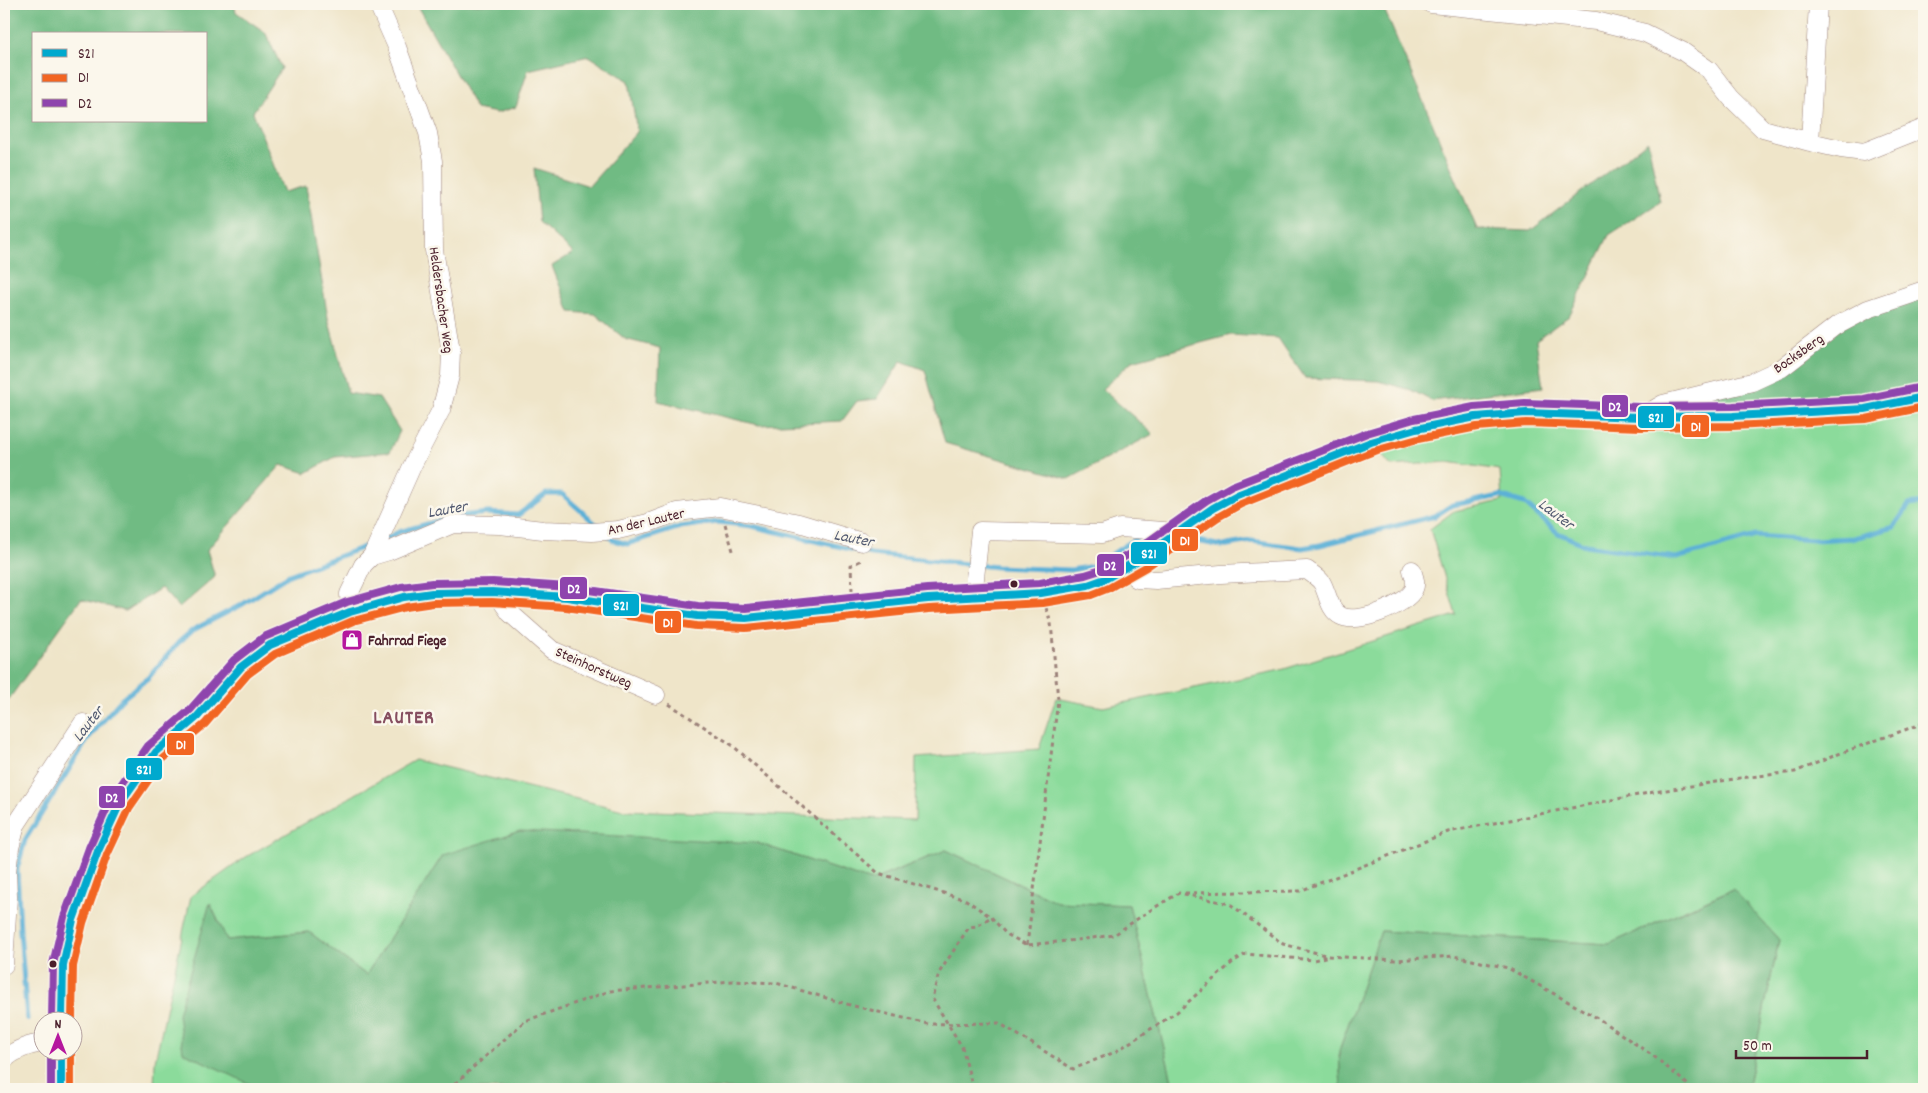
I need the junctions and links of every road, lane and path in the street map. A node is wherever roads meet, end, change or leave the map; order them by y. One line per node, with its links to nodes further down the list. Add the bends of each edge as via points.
1 (378, 4): 13 (street, Heldersbacher Weg, via 428,133 433,161 434,250 451,351 450,376 441,410)
2 (1430, 4): 5 (street, via 1596,21 1645,33 1682,51 1709,70 1762,129)
3 (1818, 4): 5 (street)
4 (1924, 128): 5 (street, via 1864,152)
5 (1810, 142)
6 (1924, 290): 8 (street, Bocksberg, via 1852,317 1782,368 1752,382 1663,404)
7 (1924, 397): 8 (street, via 1865,409)
8 (1641, 417): 9 (street, via 1526,413 1476,417 1416,428 1238,495)
9 (1178, 532): 15 (street); 19 (street, via 1120,528 1102,534 980,531)
10 (727, 535): 12 (path)
11 (862, 542): 13 (street, An der Lauter, via 799,523 720,507 677,512 648,523 592,532 453,524)
12 (734, 554)
13 (372, 556): 21 (street, Heldersbacher Weg, via 363,565 348,594)
14 (860, 561): 20 (path, via 851,565)
15 (1124, 568): 16 (street, via 1137,579 1156,580 1308,570 1321,582 1336,612 1351,620 1372,615 1403,600 1414,590 1416,582); 18 (street, via 1105,580)
16 (1412, 570)
17 (492, 592): 20 (street, via 567,597 697,616 746,618); 21 (street, via 432,593); 22 (street, Steinhorstweg, via 510,613 552,650)
18 (1041, 593): 19 (street); 27 (path, via 1051,624 1058,700)
19 (973, 597): 20 (street)
20 (852, 606)
21 (350, 612): 30 (street, via 270,645 248,662 197,717 156,752 120,803 98,851 73,920 63,965)
22 (656, 696): 26 (path, via 732,745 878,873 966,900)
23 (84, 723): 29 (street, via 16,824 7,871)
24 (1924, 723): 25 (path, via 1795,772 1648,793 1448,832 1300,891)
25 (1179, 893): 27 (path, via 1114,935); 28 (path, via 1230,904 1283,944)
26 (992, 917): 27 (path, via 1006,934); 31 (path, via 969,927 939,973 932,998)
27 (1027, 944)
28 (1329, 956): 31 (path, via 1314,960 1246,954 1177,1012 1115,1052 1073,1069 999,1023); 38 (path, via 1395,960 1454,956 1508,968 1599,1019 1656,1058)
29 (4, 965)
30 (62, 1010)
31 (948, 1023): 36 (path, via 928,1024 776,983 733,981 610,992 525,1021); 37 (path, via 962,1046)
32 (32, 1045): 33 (street)
33 (4, 1060)
34 (61, 1060): 35 (street)
35 (60, 1089)
36 (449, 1089)
37 (973, 1089)
38 (1693, 1089)

